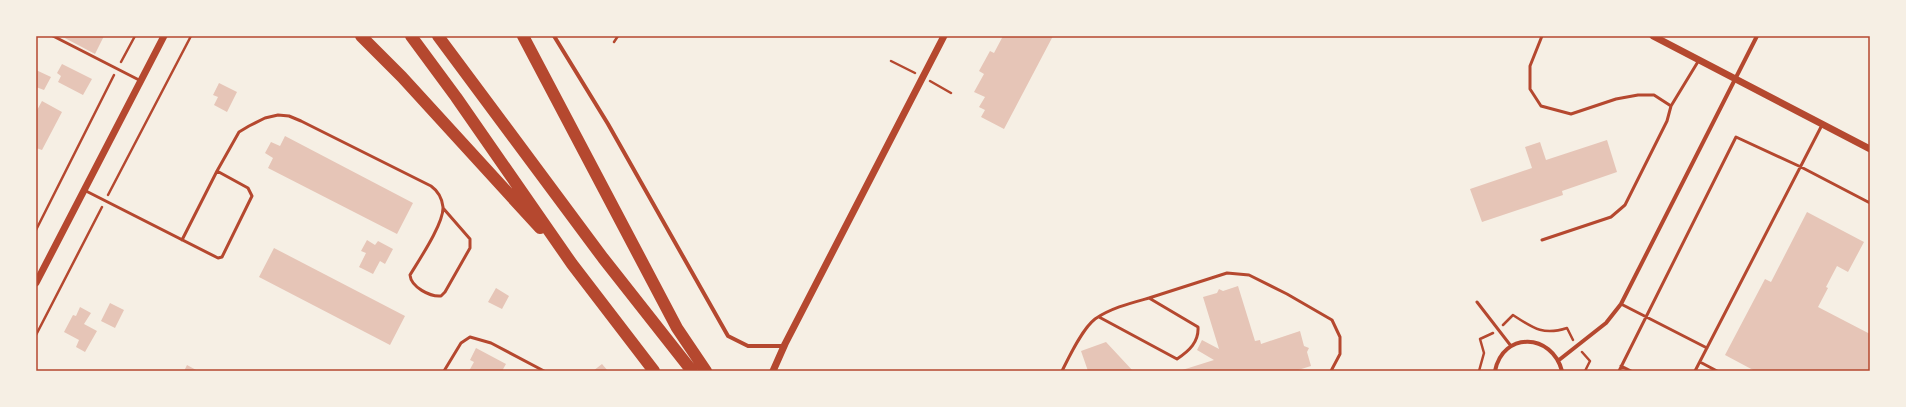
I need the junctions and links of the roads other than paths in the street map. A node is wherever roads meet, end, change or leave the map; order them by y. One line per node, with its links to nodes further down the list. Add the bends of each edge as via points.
1 (53, 36): 14 (lane)
2 (164, 36): 14 (street)
3 (361, 36): 25 (highway, via 402,77)
4 (411, 36): 25 (highway)
5 (438, 36): 41 (highway)
6 (523, 36): 42 (highway, via 677,328)
7 (554, 36): 32 (street, via 608,124 728,336 748,346)
8 (944, 36): 32 (street)
9 (1542, 36): 15 (lane, via 1530,66 1530,89 1541,106 1571,114 1616,99 1638,95 1654,95)
10 (1653, 36): 12 (street)
11 (1757, 36): 13 (street)
12 (1699, 60): 13 (street); 15 (lane)
13 (1735, 79): 16 (street); 29 (street)
14 (141, 81): 20 (street)
15 (1671, 106): 24 (lane, via 1664,127 1625,205 1611,217)
16 (1822, 125): 17 (street); 18 (lane)
17 (1870, 149)
18 (1801, 167): 21 (lane); 30 (lane, via 1736,137); 34 (lane)
19 (217, 171): 22 (lane, via 239,132 265,118 289,116 437,190); 23 (lane); 23 (lane, via 248,188 252,196 222,257 218,258)
20 (84, 190): 23 (lane); 26 (street)
21 (1870, 203)
22 (443, 208): 22 (lane, via 438,226 410,275 415,285 435,297 445,292 470,248 470,239)
23 (182, 240)
24 (1542, 240)
25 (572, 264): 40 (highway)
26 (36, 283)
27 (1149, 298): 31 (lane, via 1118,307); 31 (lane, via 1198,327 1198,336 1189,351 1177,359); 45 (lane, via 1227,273 1249,275 1332,320 1340,337 1340,354)
28 (1477, 302): 33 (lane)
29 (1621, 304): 30 (lane); 35 (street, via 1606,323)
30 (1646, 316): 34 (lane); 37 (lane)
31 (1099, 317): 44 (lane, via 1075,346)
32 (784, 346): 43 (street)
33 (1511, 346): 35 (street, via 1521,342 1538,343 1552,351); 46 (street, via 1503,353)
34 (1707, 348): 36 (lane)
35 (1559, 360): 47 (street)
36 (1700, 362): 50 (lane); 51 (lane)
37 (1621, 366): 48 (lane); 49 (lane)
38 (444, 371): 39 (lane, via 461,342 470,337 491,343)
39 (544, 371)
40 (654, 371)
41 (692, 371)
42 (706, 371)
43 (773, 371)
44 (1062, 371)
45 (1331, 371)
46 (1495, 371)
47 (1562, 371)
48 (1619, 371)
49 (1631, 371)
50 (1695, 371)
51 (1717, 371)

